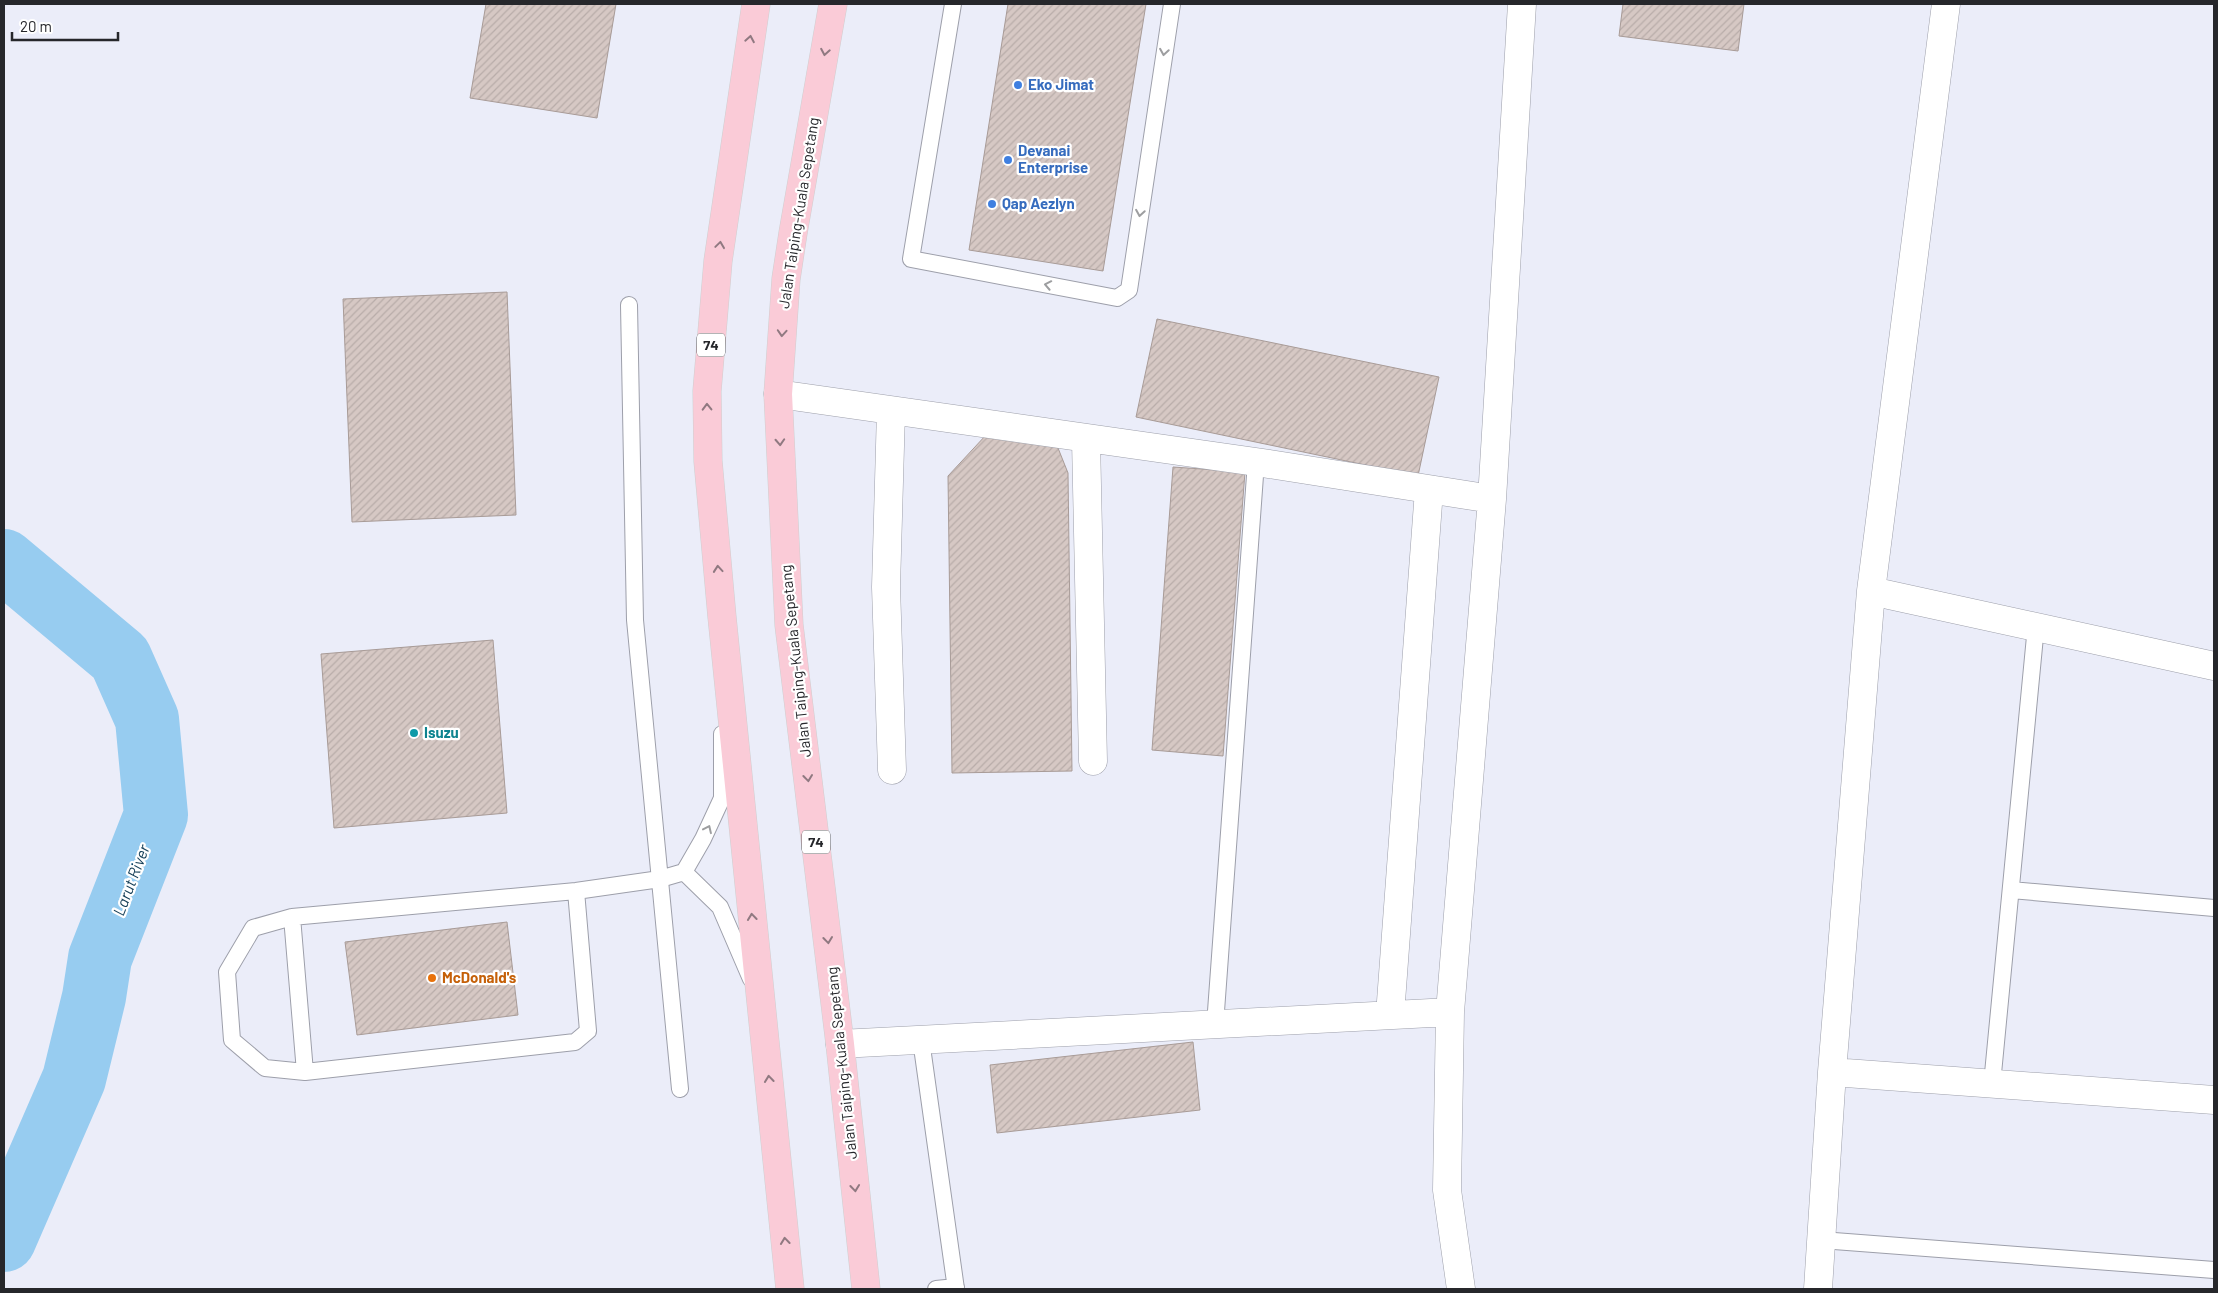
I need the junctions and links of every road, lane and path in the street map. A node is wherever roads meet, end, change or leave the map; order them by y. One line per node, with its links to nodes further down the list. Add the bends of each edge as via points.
1 (756, 4): 15 (main road, 74, one-way to 1, via 708,461 707,391 718,261)
2 (833, 4): 8 (main road, Jalan Taiping-Kuala Sepetang / 74, one-way to 8, via 790,251)
3 (953, 4): 4 (lane, one-way to 3, via 1128,290 1117,298 911,259)
4 (1172, 4)
5 (1522, 4): 13 (street)
6 (1946, 4): 14 (street)
7 (629, 305): 21 (lane, via 635,620)
8 (778, 394): 9 (street); 31 (main road, Jalan Taiping-Kuala Sepetang / 74, one-way to 31, via 789,625)
9 (891, 411): 10 (street); 19 (street, via 886,587)
10 (1086, 440): 11 (street); 18 (street)
11 (1256, 462): 12 (street); 29 (lane)
12 (1429, 490): 13 (street); 28 (street)
13 (1492, 499): 27 (street)
14 (1871, 591): 16 (street); 33 (street)
15 (722, 617): 20 (lane, one-way to 15, via 722,798); 26 (main road, 74, one-way to 15)
16 (2036, 626): 17 (street); 22 (lane)
17 (2214, 666)
18 (1093, 762)
19 (892, 770)
20 (684, 872): 21 (lane); 26 (lane, via 720,907)
21 (660, 880): 23 (lane); 35 (lane)
22 (2011, 890): 24 (lane); 34 (lane)
23 (576, 891): 25 (lane); 32 (lane, via 588,1031 576,1042)
24 (2214, 908)
25 (292, 917): 32 (lane); 32 (lane, via 253,928 226,972 232,1040 265,1068)
26 (761, 1002): 40 (main road, 74, one-way to 26)
27 (1450, 1012): 28 (street); 43 (street, via 1447,1190)
28 (1390, 1015): 29 (street)
29 (1214, 1024): 30 (street)
30 (921, 1040): 31 (street); 39 (lane)
31 (840, 1044): 41 (main road, Jalan Taiping-Kuala Sepetang / 74, one-way to 41)
32 (305, 1072)
33 (1832, 1072): 34 (street); 37 (street)
34 (1992, 1084): 36 (street)
35 (680, 1089)
36 (2214, 1100)
37 (1821, 1240): 38 (lane); 44 (street)
38 (2214, 1270)
39 (956, 1288): 42 (lane)
40 (790, 1289)
41 (866, 1289)
42 (936, 1289)
43 (1461, 1289)
44 (1818, 1289)

